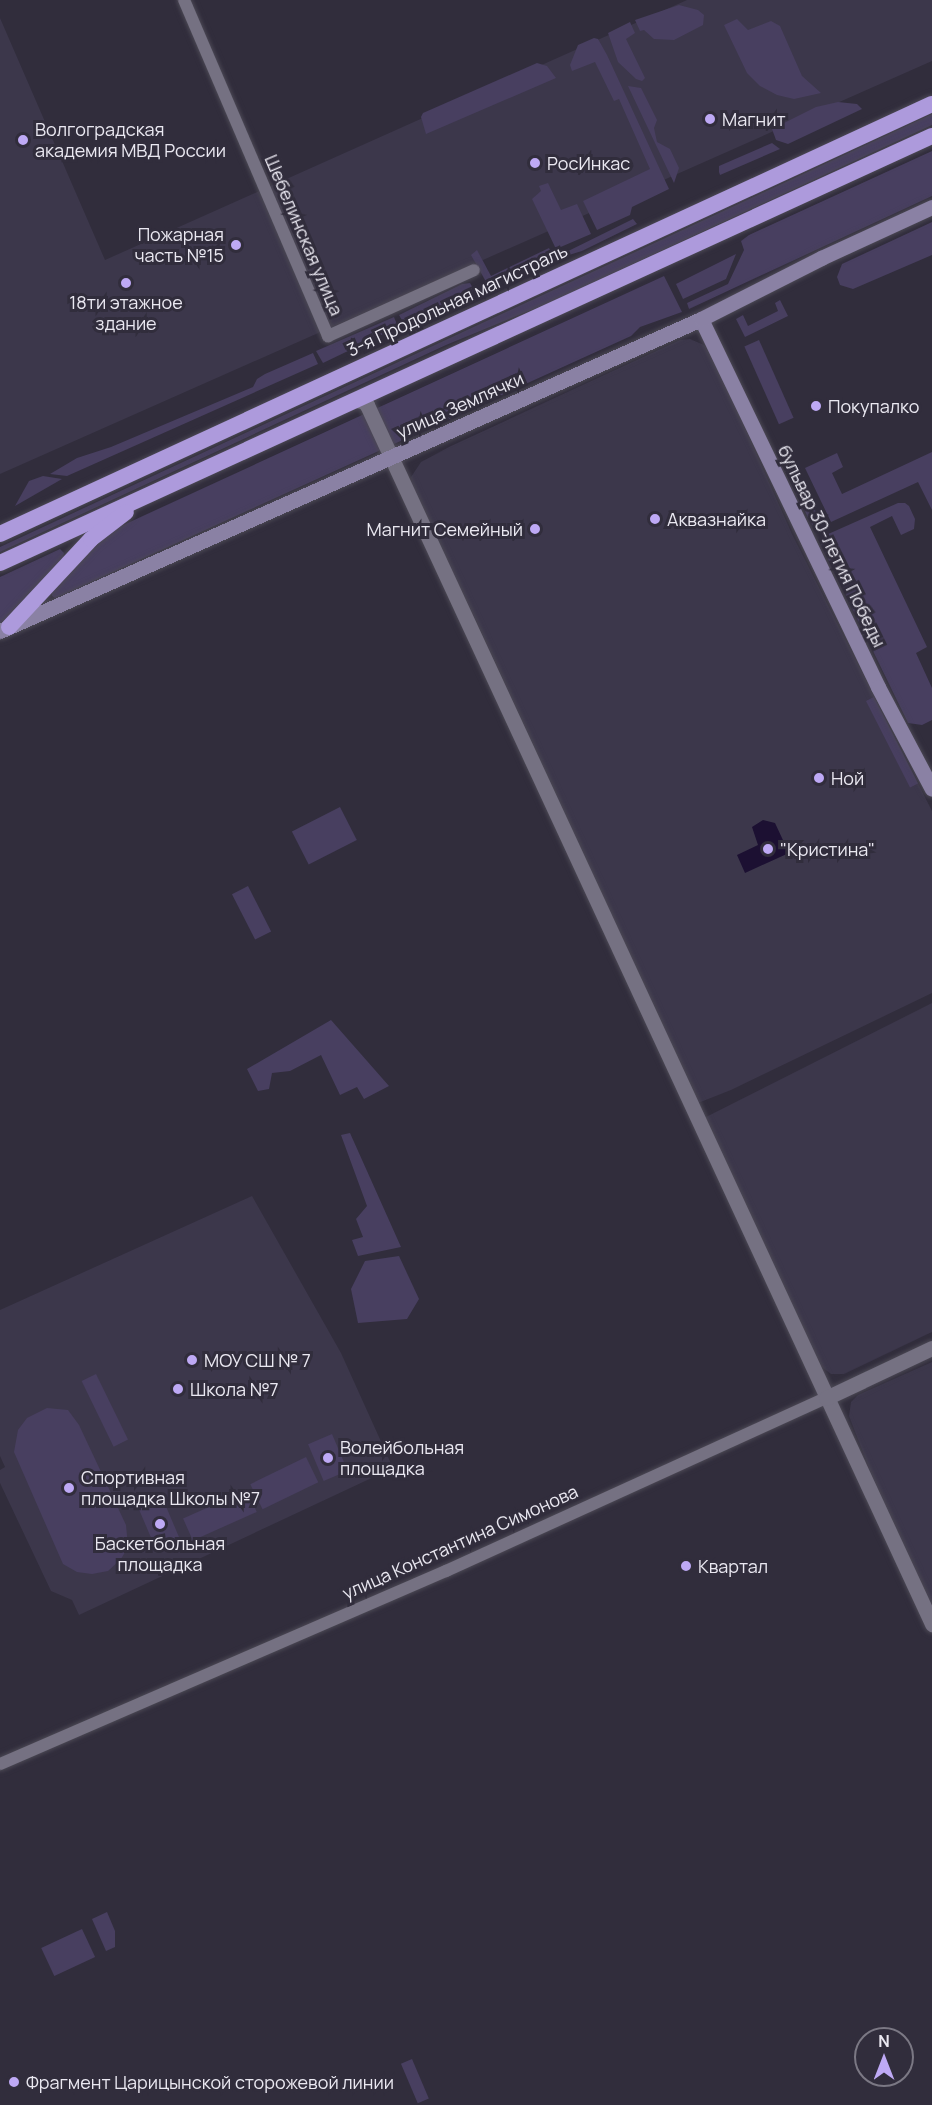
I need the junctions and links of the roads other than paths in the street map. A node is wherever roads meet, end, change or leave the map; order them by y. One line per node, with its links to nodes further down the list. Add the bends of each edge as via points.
1 (184, 0): 5 (street, Шебелинская улица, via 328,336)
2 (932, 104): 10 (highway, 3-я Продольная магистраль)
3 (932, 136): 7 (highway)
4 (932, 207): 6 (main road, улица Землячки)
5 (474, 270)
6 (701, 319): 8 (main road, улица Землячки); 13 (main road, бульвар 30-летия Победы, via 873,677)
7 (356, 400): 8 (street, via 367,405); 9 (highway)
8 (390, 457): 12 (main road, улица Землячки); 15 (street)
9 (146, 495): 11 (highway); 12 (highway, via 91,540)
10 (0, 534)
11 (0, 563)
12 (5, 629)
13 (932, 789)
14 (932, 1348): 15 (street, улица Константина Симонова)
15 (826, 1398): 16 (street); 17 (street, улица Константина Симонова, via 446,1571)
16 (932, 1624)
17 (0, 1764)

